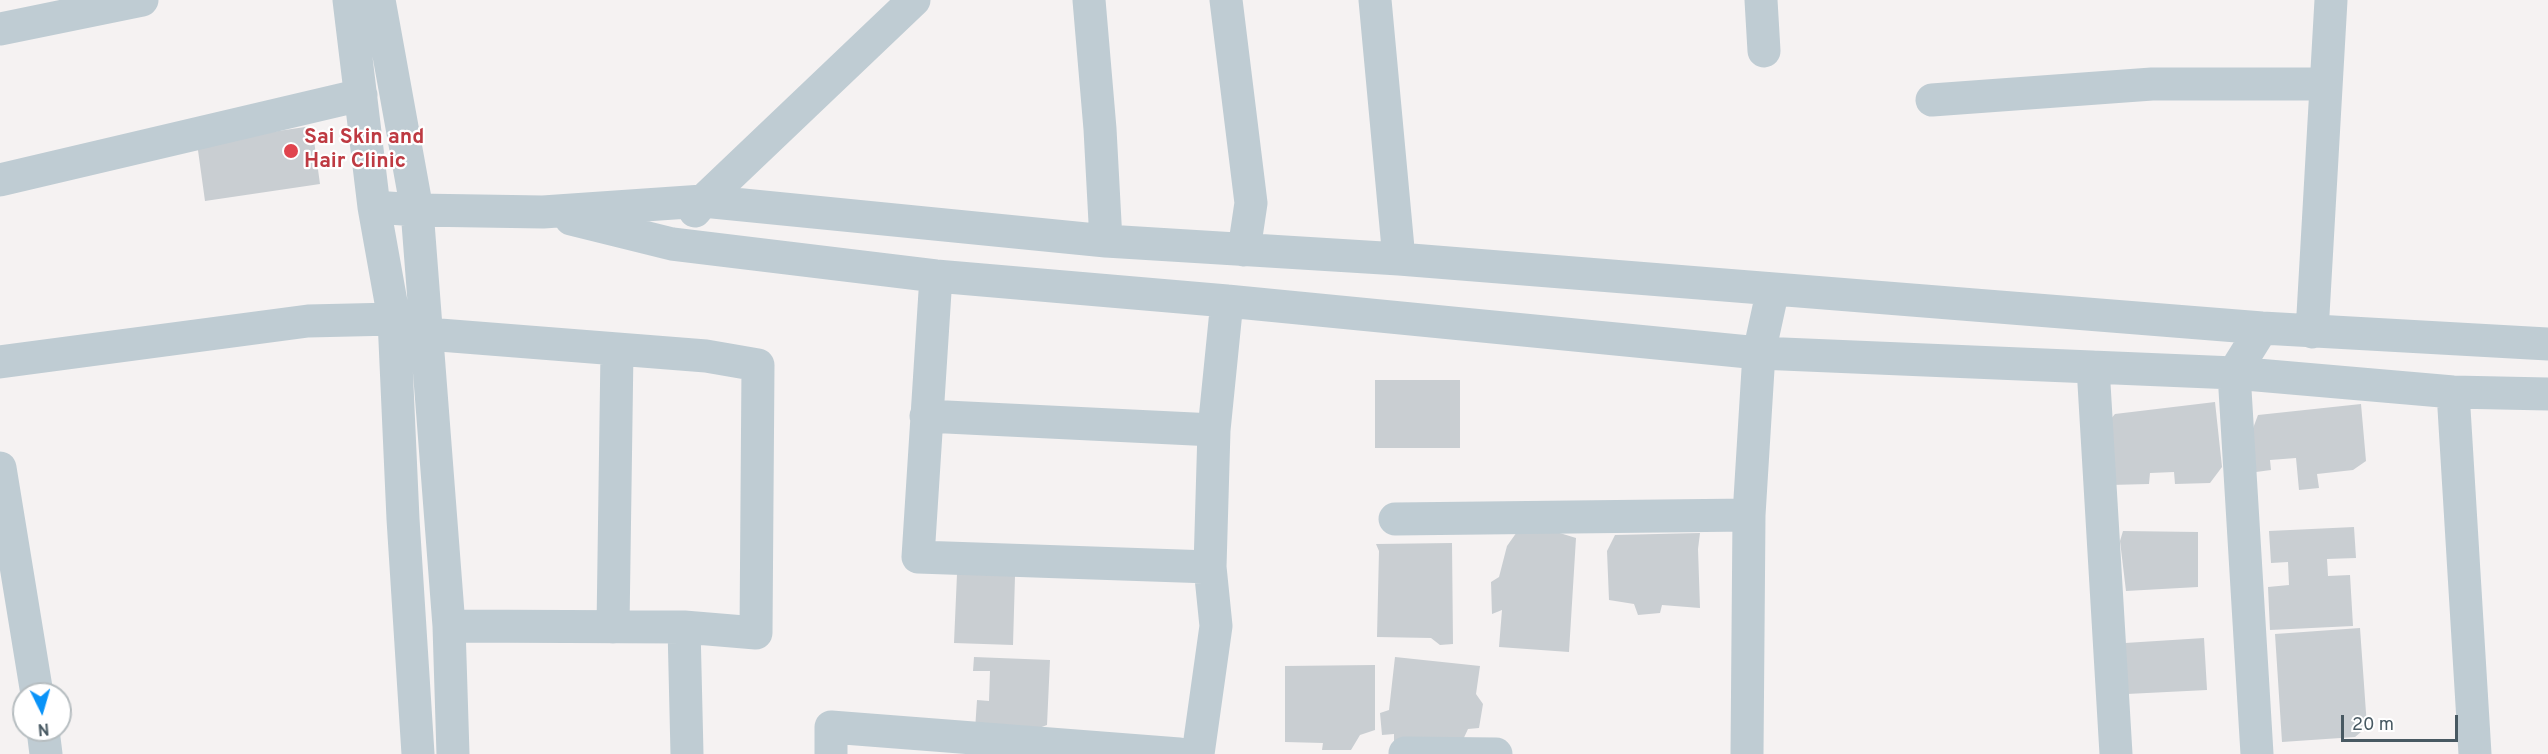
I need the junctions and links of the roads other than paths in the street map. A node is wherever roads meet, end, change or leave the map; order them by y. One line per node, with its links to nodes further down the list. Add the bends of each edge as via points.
1 (142, 0): 10 (street)
2 (349, 0): 13 (street)
3 (379, 0): 18 (street)
4 (914, 0): 16 (street)
5 (1089, 0): 20 (street)
6 (1227, 0): 22 (street, via 1251,203)
7 (1375, 0): 23 (street)
8 (1761, 0): 11 (street)
9 (2331, 0): 12 (street)
10 (0, 29)
11 (1764, 51)
12 (2326, 84): 14 (street, via 2152,84); 29 (street)
13 (361, 95): 15 (street); 17 (street)
14 (1932, 100)
15 (0, 180)
16 (703, 201): 19 (street); 20 (street); 21 (street)
17 (374, 207): 18 (street); 27 (street)
18 (417, 210): 19 (street); 30 (street)
19 (543, 212): 21 (street)
20 (1106, 241): 22 (street)
21 (672, 244): 24 (street)
22 (1244, 250): 23 (street)
23 (1399, 259): 25 (street)
24 (936, 276): 26 (street); 39 (street)
25 (1773, 289): 28 (street); 33 (street)
26 (1227, 301): 33 (street); 40 (street)
27 (394, 319): 34 (street, via 308,321); 51 (street)
28 (2262, 328): 29 (street); 36 (street)
29 (2312, 332): 31 (street)
30 (428, 334): 32 (street); 46 (street)
31 (2548, 344)
32 (618, 350): 47 (street); 48 (street, via 758,364 756,633)
33 (1759, 353): 35 (street); 42 (street)
34 (0, 362)
35 (2093, 367): 36 (street); 59 (street)
36 (2234, 373): 37 (street); 60 (street)
37 (2453, 392): 38 (street); 61 (street)
38 (2548, 394)
39 (927, 416): 40 (street); 45 (street, via 918,557)
40 (1214, 430): 45 (street)
41 (0, 468): 44 (street)
42 (1749, 515): 43 (street); 58 (street)
43 (1395, 519)
44 (8, 560): 49 (street)
45 (1210, 567): 56 (street, via 1216,626)
46 (449, 626): 47 (street); 52 (street)
47 (613, 627): 48 (street)
48 (684, 627): 53 (street)
49 (34, 682)
50 (1405, 753): 57 (street)
51 (418, 754)
52 (453, 754)
53 (687, 754)
54 (831, 754): 55 (street, via 831,727)
55 (1179, 754)
56 (1197, 754)
57 (1496, 754)
58 (1747, 754)
59 (2116, 754)
60 (2258, 754)
61 (2475, 754)

